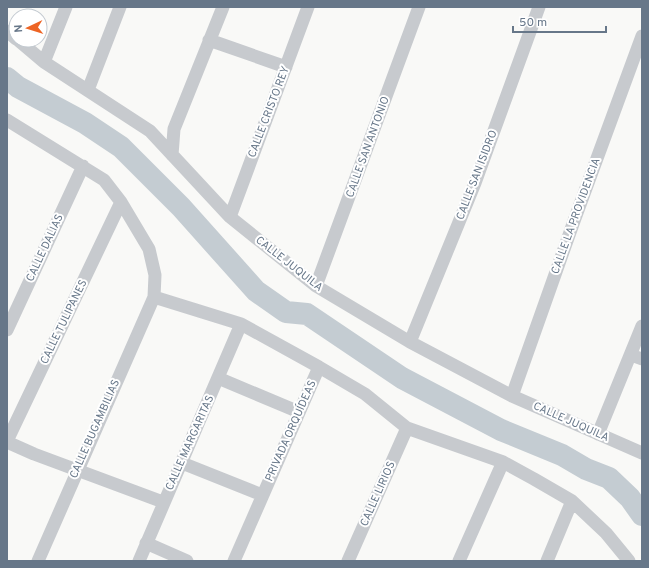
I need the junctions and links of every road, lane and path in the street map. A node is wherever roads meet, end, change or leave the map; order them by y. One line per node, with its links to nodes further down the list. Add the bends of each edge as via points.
1 (66, 7): 10 (street)
2 (120, 7): 12 (street)
3 (223, 7): 8 (street)
4 (308, 7): 11 (street, CALLE CRISTO REY)
5 (420, 7): 20 (street, CALLE SAN ANTONIO)
6 (538, 7): 25 (street, CALLE SAN ISIDRO, via 474,184)
7 (642, 36): 29 (street, CALLE LA PROVIDENCIA)
8 (209, 40): 11 (street); 14 (street)
9 (28, 48): 10 (street, CALLE JUQUILA)
10 (44, 62): 12 (street, CALLE JUQUILA)
11 (286, 67): 19 (street, CALLE CRISTO REY)
12 (88, 90): 15 (street, CALLE JUQUILA)
13 (7, 120): 17 (street)
14 (174, 129): 15 (street); 16 (street)
15 (150, 132): 16 (street, CALLE JUQUILA)
16 (172, 155): 19 (street, CALLE JUQUILA)
17 (83, 166): 18 (street, via 104,180); 24 (street, CALLE DALIAS)
18 (121, 202): 21 (street, via 148,249 155,274); 33 (street, CALLE TULIPANES)
19 (230, 217): 20 (street, CALLE JUQUILA)
20 (316, 286): 25 (street, CALLE JUQUILA)
21 (154, 298): 22 (street); 37 (street, CALLE BUGAMBILIAS)
22 (241, 324): 27 (street); 28 (street, CALLE MARGARITAS)
23 (642, 326): 26 (street)
24 (7, 330)
25 (410, 342): 29 (street, CALLE JUQUILA)
26 (636, 357): 32 (street)
27 (319, 367): 30 (street, PRIVADA ORQUÍDEAS); 31 (street, via 365,394)
28 (218, 378): 30 (street); 36 (street, CALLE MARGARITAS)
29 (512, 396): 32 (street, CALLE JUQUILA)
30 (299, 412): 38 (street, PRIVADA ORQUÍDEAS)
31 (407, 428): 35 (street); 46 (street, CALLE LIRIOS)
32 (598, 434): 34 (street, CALLE JUQUILA)
33 (7, 441): 37 (street)
34 (642, 453)
35 (503, 462): 39 (street); 47 (street)
36 (182, 463): 38 (street, PRIVADA ORQUÍDEAS); 40 (street, CALLE MARGARITAS)
37 (77, 470): 40 (street); 42 (street, CALLE BUGAMBILIAS)
38 (262, 495): 45 (street, PRIVADA ORQUÍDEAS)
39 (572, 501): 48 (street); 49 (street, via 606,533)
40 (163, 502): 41 (street, CALLE MARGARITAS)
41 (146, 543): 43 (street, CALLE MARGARITAS); 44 (street)
42 (38, 561)
43 (139, 561)
44 (187, 561)
45 (234, 561)
46 (348, 561)
47 (459, 561)
48 (547, 561)
49 (628, 561)

